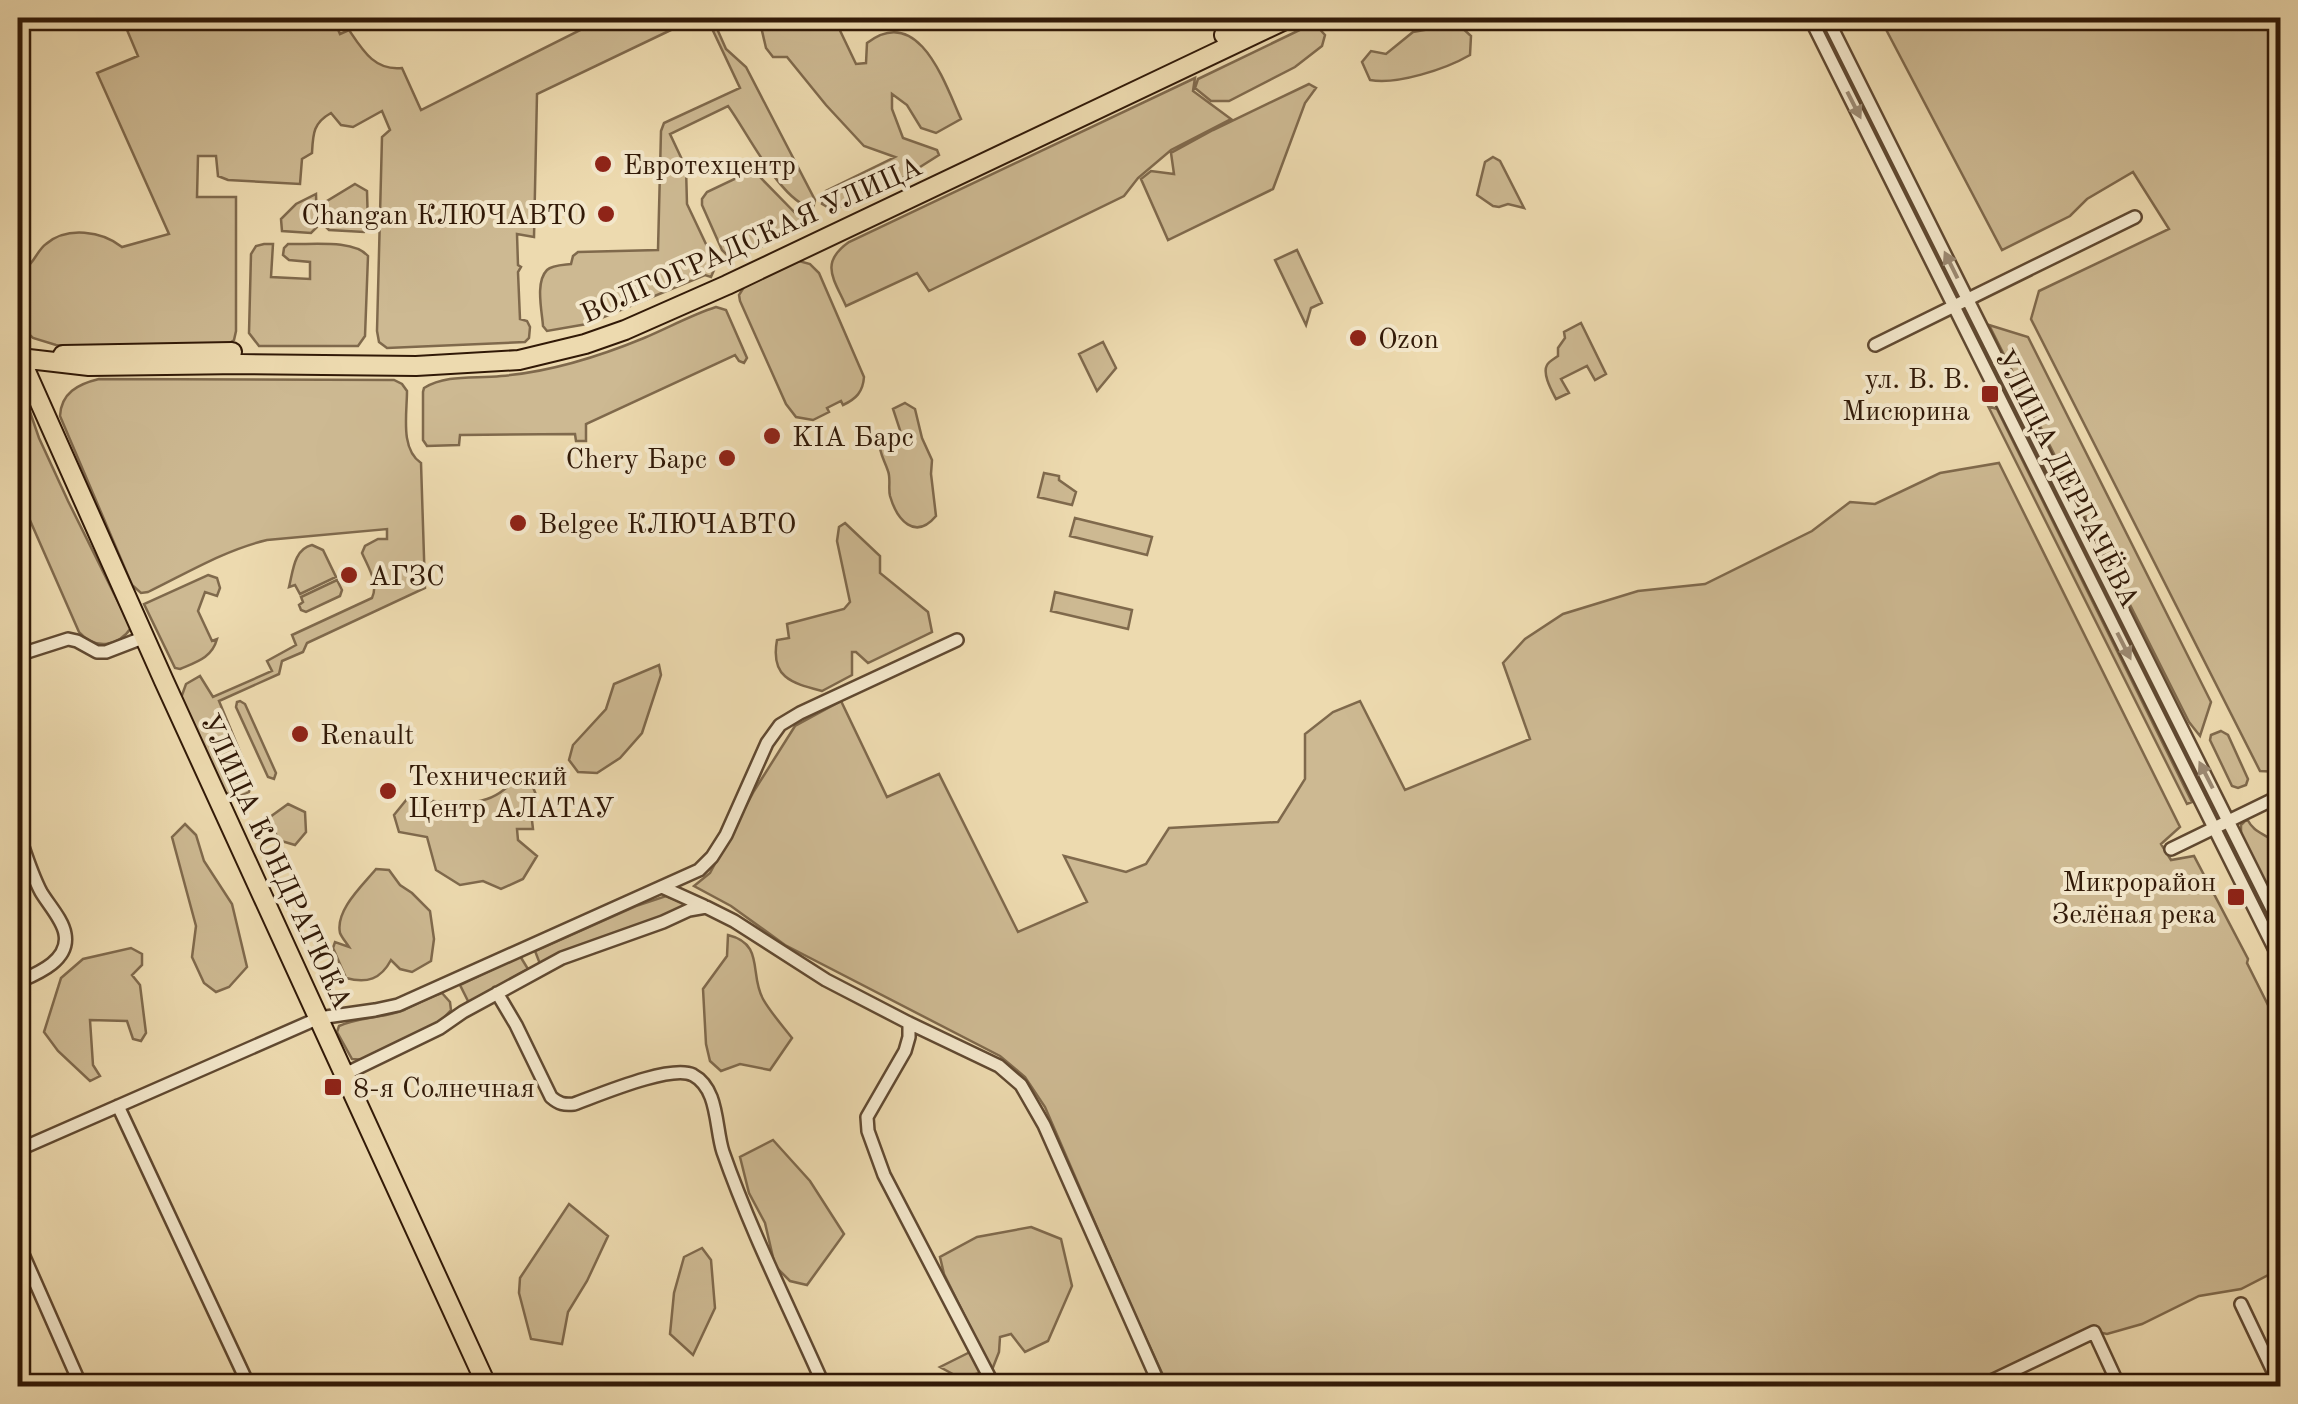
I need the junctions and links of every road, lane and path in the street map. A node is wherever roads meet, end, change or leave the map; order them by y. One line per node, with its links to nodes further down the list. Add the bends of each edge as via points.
1 (1260, 18): 5 (main road, ВОЛГОГРАДСКАЯ УЛИЦА)
2 (1288, 18): 5 (main road, ВОЛГОГРАДСКАЯ УЛИЦА)
3 (1810, 18): 8 (street, УЛИЦА ДЕРГАЧЁВА, one-way to 8)
4 (1828, 18): 7 (street, УЛИЦА ДЕРГАЧЁВА, one-way to 4)
5 (1158, 74): 10 (main road, ВОЛГОГРАДСКАЯ УЛИЦА, via 728,285 625,330 535,357 416,366 89,366)
6 (2135, 217): 7 (street)
7 (1968, 300): 8 (street); 15 (street, УЛИЦА ДЕРГАЧЁВА, one-way to 7)
8 (1954, 307): 9 (street); 15 (street, УЛИЦА ДЕРГАЧЁВА, one-way to 15)
9 (1876, 345)
10 (19, 358): 11 (main road, УЛИЦА КОНДРАТЮКА)
11 (145, 637): 13 (street, via 106,652 68,639); 24 (main road, УЛИЦА КОНДРАТЮКА)
12 (956, 640): 18 (street, via 780,725 712,857)
13 (18, 655)
14 (2280, 796): 15 (street)
15 (2221, 825): 17 (street); 20 (street, УЛИЦА ДЕРГАЧЁВА); 21 (street, УЛИЦА ДЕРГАЧЁВА)
16 (18, 832): 22 (street, via 38,888 65,933 54,962)
17 (2171, 849)
18 (662, 887): 19 (street); 24 (street, via 398,1004)
19 (706, 906): 23 (street, via 562,958); 25 (street)
20 (2280, 925)
21 (2280, 960)
22 (18, 982)
23 (497, 994): 26 (street); 34 (street, via 557,1103 574,1104 676,1072 702,1083 724,1154)
24 (319, 1018): 26 (main road, УЛИЦА КОНДРАТЮКА); 27 (street)
25 (908, 1023): 35 (street, via 904,1051 867,1118 868,1131); 36 (street, via 999,1066 1021,1085)
26 (345, 1074): 33 (main road, УЛИЦА КОНДРАТЮКА)
27 (118, 1106): 28 (street); 32 (street)
28 (18, 1150)
29 (18, 1243): 31 (street)
30 (2241, 1304): 39 (street)
31 (81, 1386)
32 (249, 1386)
33 (487, 1386)
34 (824, 1386)
35 (994, 1386)
36 (1160, 1386)
37 (1981, 1386): 38 (street, via 2094,1332)
38 (2120, 1386)
39 (2280, 1386)

